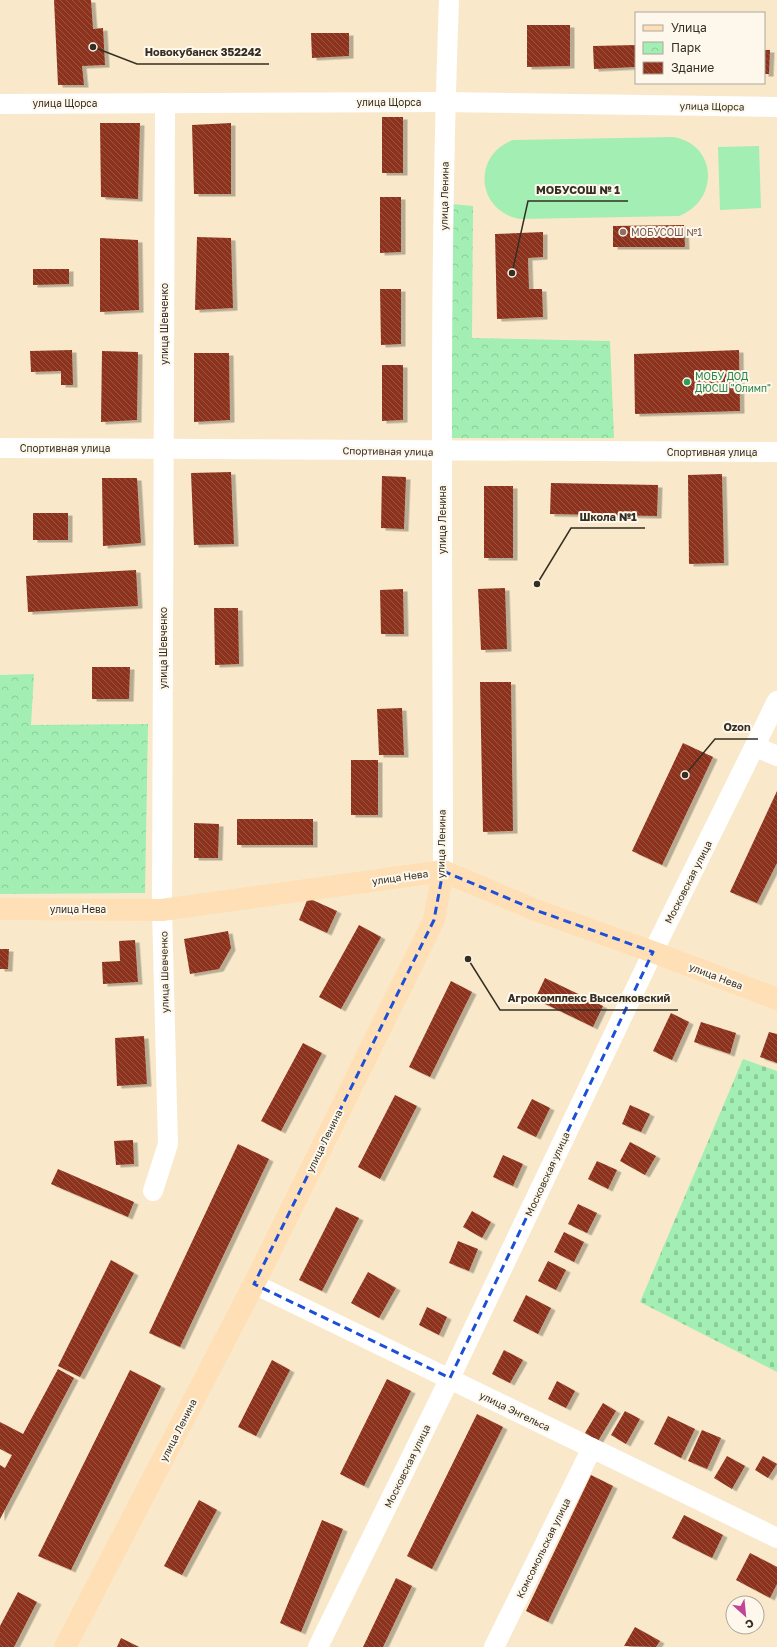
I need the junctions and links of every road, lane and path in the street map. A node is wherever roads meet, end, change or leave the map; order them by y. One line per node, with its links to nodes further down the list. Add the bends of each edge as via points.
1 (449, 0): 2 (street, улица Ленина)
2 (445, 102): 3 (street, улица Щорса); 5 (street, улица Щорса); 8 (street, улица Ленина)
3 (165, 103): 4 (street, улица Щорса); 7 (street, улица Шевченко)
4 (0, 104)
5 (777, 107)
6 (0, 448): 7 (street, Спортивная улица)
7 (164, 448): 8 (street, Спортивная улица); 15 (street, улица Шевченко)
8 (441, 451): 9 (street, Спортивная улица); 13 (street, улица Ленина)
9 (777, 452)
10 (777, 701): 11 (street, Московская улица)
11 (756, 747): 12 (street); 16 (street, Московская улица)
12 (777, 756)
13 (443, 871): 15 (main road, улица Нева); 16 (main road, улица Нева, via 538,911); 19 (main road, улица Ленина, via 434,920)
14 (0, 908): 15 (main road, улица Нева)
15 (162, 910): 18 (street, улица Шевченко, via 168,1144)
16 (653, 952): 17 (main road, улица Нева); 20 (street, Московская улица)
17 (777, 999)
18 (153, 1191)
19 (254, 1284): 20 (street, улица Энгельса); 23 (main road, улица Ленина)
20 (450, 1378): 21 (street, улица Энгельса); 24 (street, Московская улица)
21 (592, 1448): 22 (street, улица Энгельса); 25 (street, Комсомольская улица)
22 (777, 1538)
23 (65, 1647)
24 (318, 1647)
25 (494, 1647)

